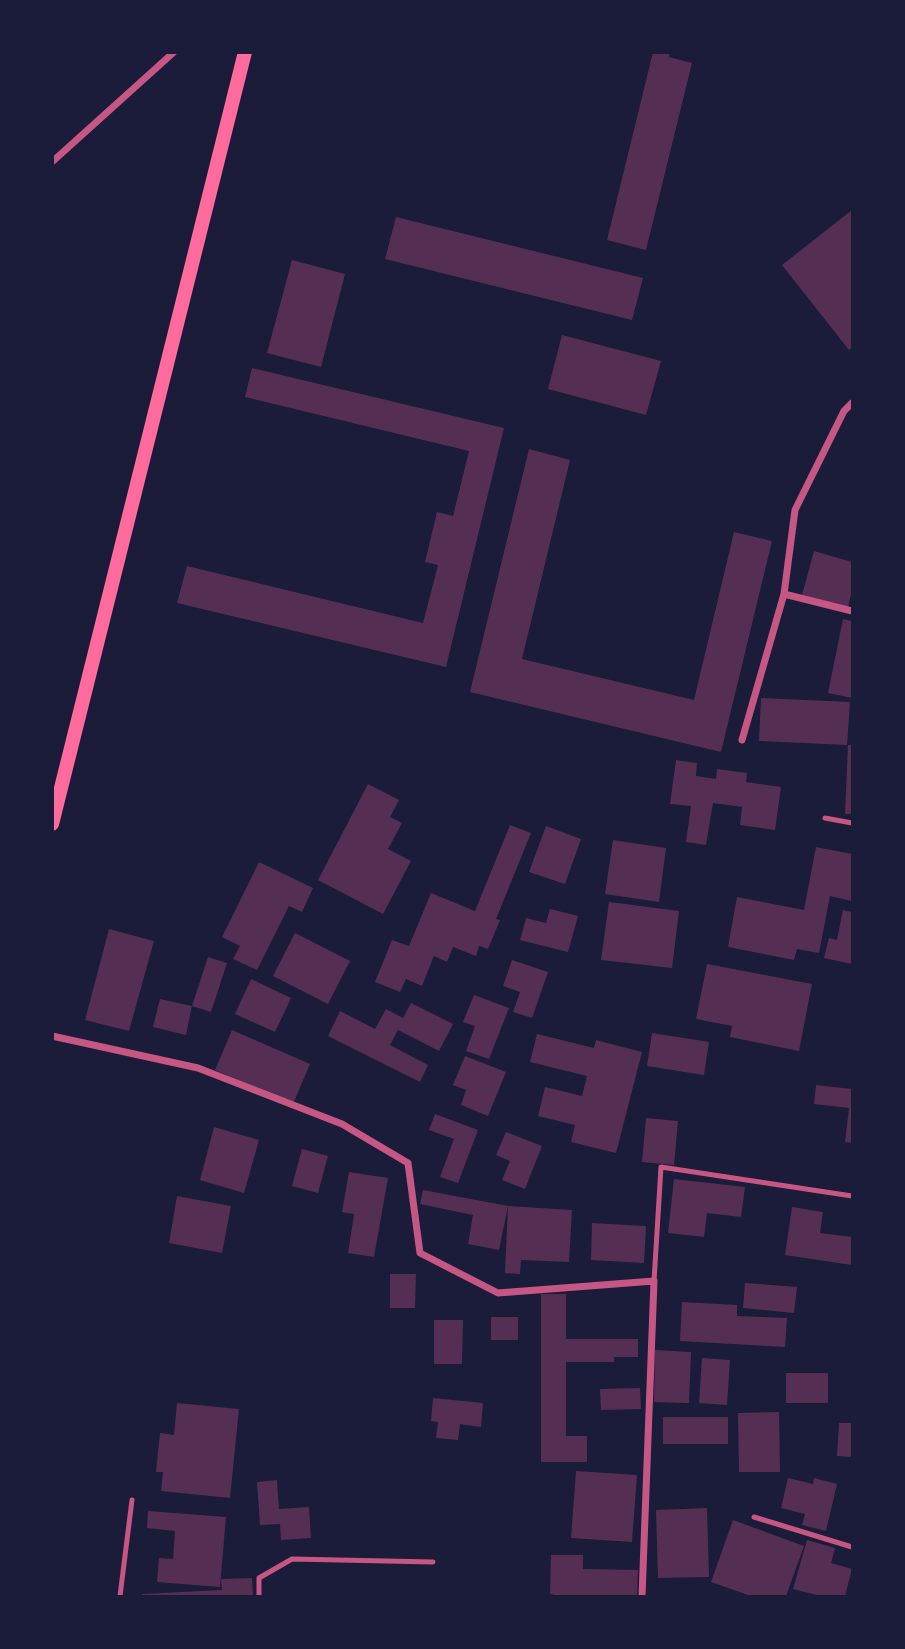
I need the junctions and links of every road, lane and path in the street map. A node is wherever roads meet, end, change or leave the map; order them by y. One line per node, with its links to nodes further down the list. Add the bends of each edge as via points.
1 (174, 52): 3 (street)
2 (246, 52): 10 (main road)
3 (52, 162)
4 (852, 403): 5 (street, via 795,510)
5 (784, 594): 6 (street); 7 (street)
6 (852, 611)
7 (742, 740)
8 (825, 818): 9 (lane)
9 (852, 823)
10 (52, 824)
11 (52, 1036): 13 (street, via 198,1068 342,1124 408,1163 420,1253 498,1293)
12 (852, 1196): 13 (lane, via 661,1167)
13 (654, 1282): 20 (street)
14 (132, 1500): 18 (lane)
15 (754, 1517): 16 (lane)
16 (852, 1547)
17 (433, 1562): 19 (lane, via 292,1559 259,1578)
18 (120, 1597)
19 (259, 1597)
20 (642, 1597)

